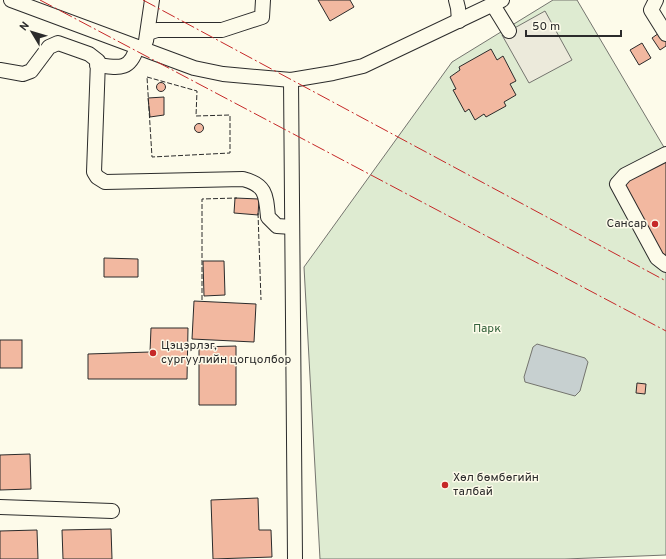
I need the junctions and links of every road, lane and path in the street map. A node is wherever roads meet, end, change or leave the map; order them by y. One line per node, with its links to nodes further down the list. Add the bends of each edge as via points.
1 (11, 0): 11 (street)
2 (152, 0): 9 (street)
3 (263, 0): 9 (street, via 262,17 222,30 157,30)
4 (456, 0): 7 (street)
5 (656, 0): 10 (street, via 651,10)
6 (497, 2): 7 (street); 8 (street)
7 (459, 21): 14 (street, via 363,66)
8 (509, 31)
9 (148, 33): 11 (street)
10 (666, 34)
11 (140, 48): 12 (street, via 129,63 120,67); 14 (street, via 194,68 223,74)
12 (98, 65): 13 (street, via 98,61 89,54 58,43 49,47 31,71 23,74); 16 (street, via 94,172 97,177 105,182 242,179 254,182 262,190 267,201 268,217 277,226)
13 (0, 70)
14 (291, 80): 16 (street)
15 (666, 154): 17 (street, via 625,175 617,184 657,258)
16 (292, 227): 20 (street)
17 (666, 265)
18 (0, 507): 19 (street)
19 (112, 511)
20 (295, 559)

